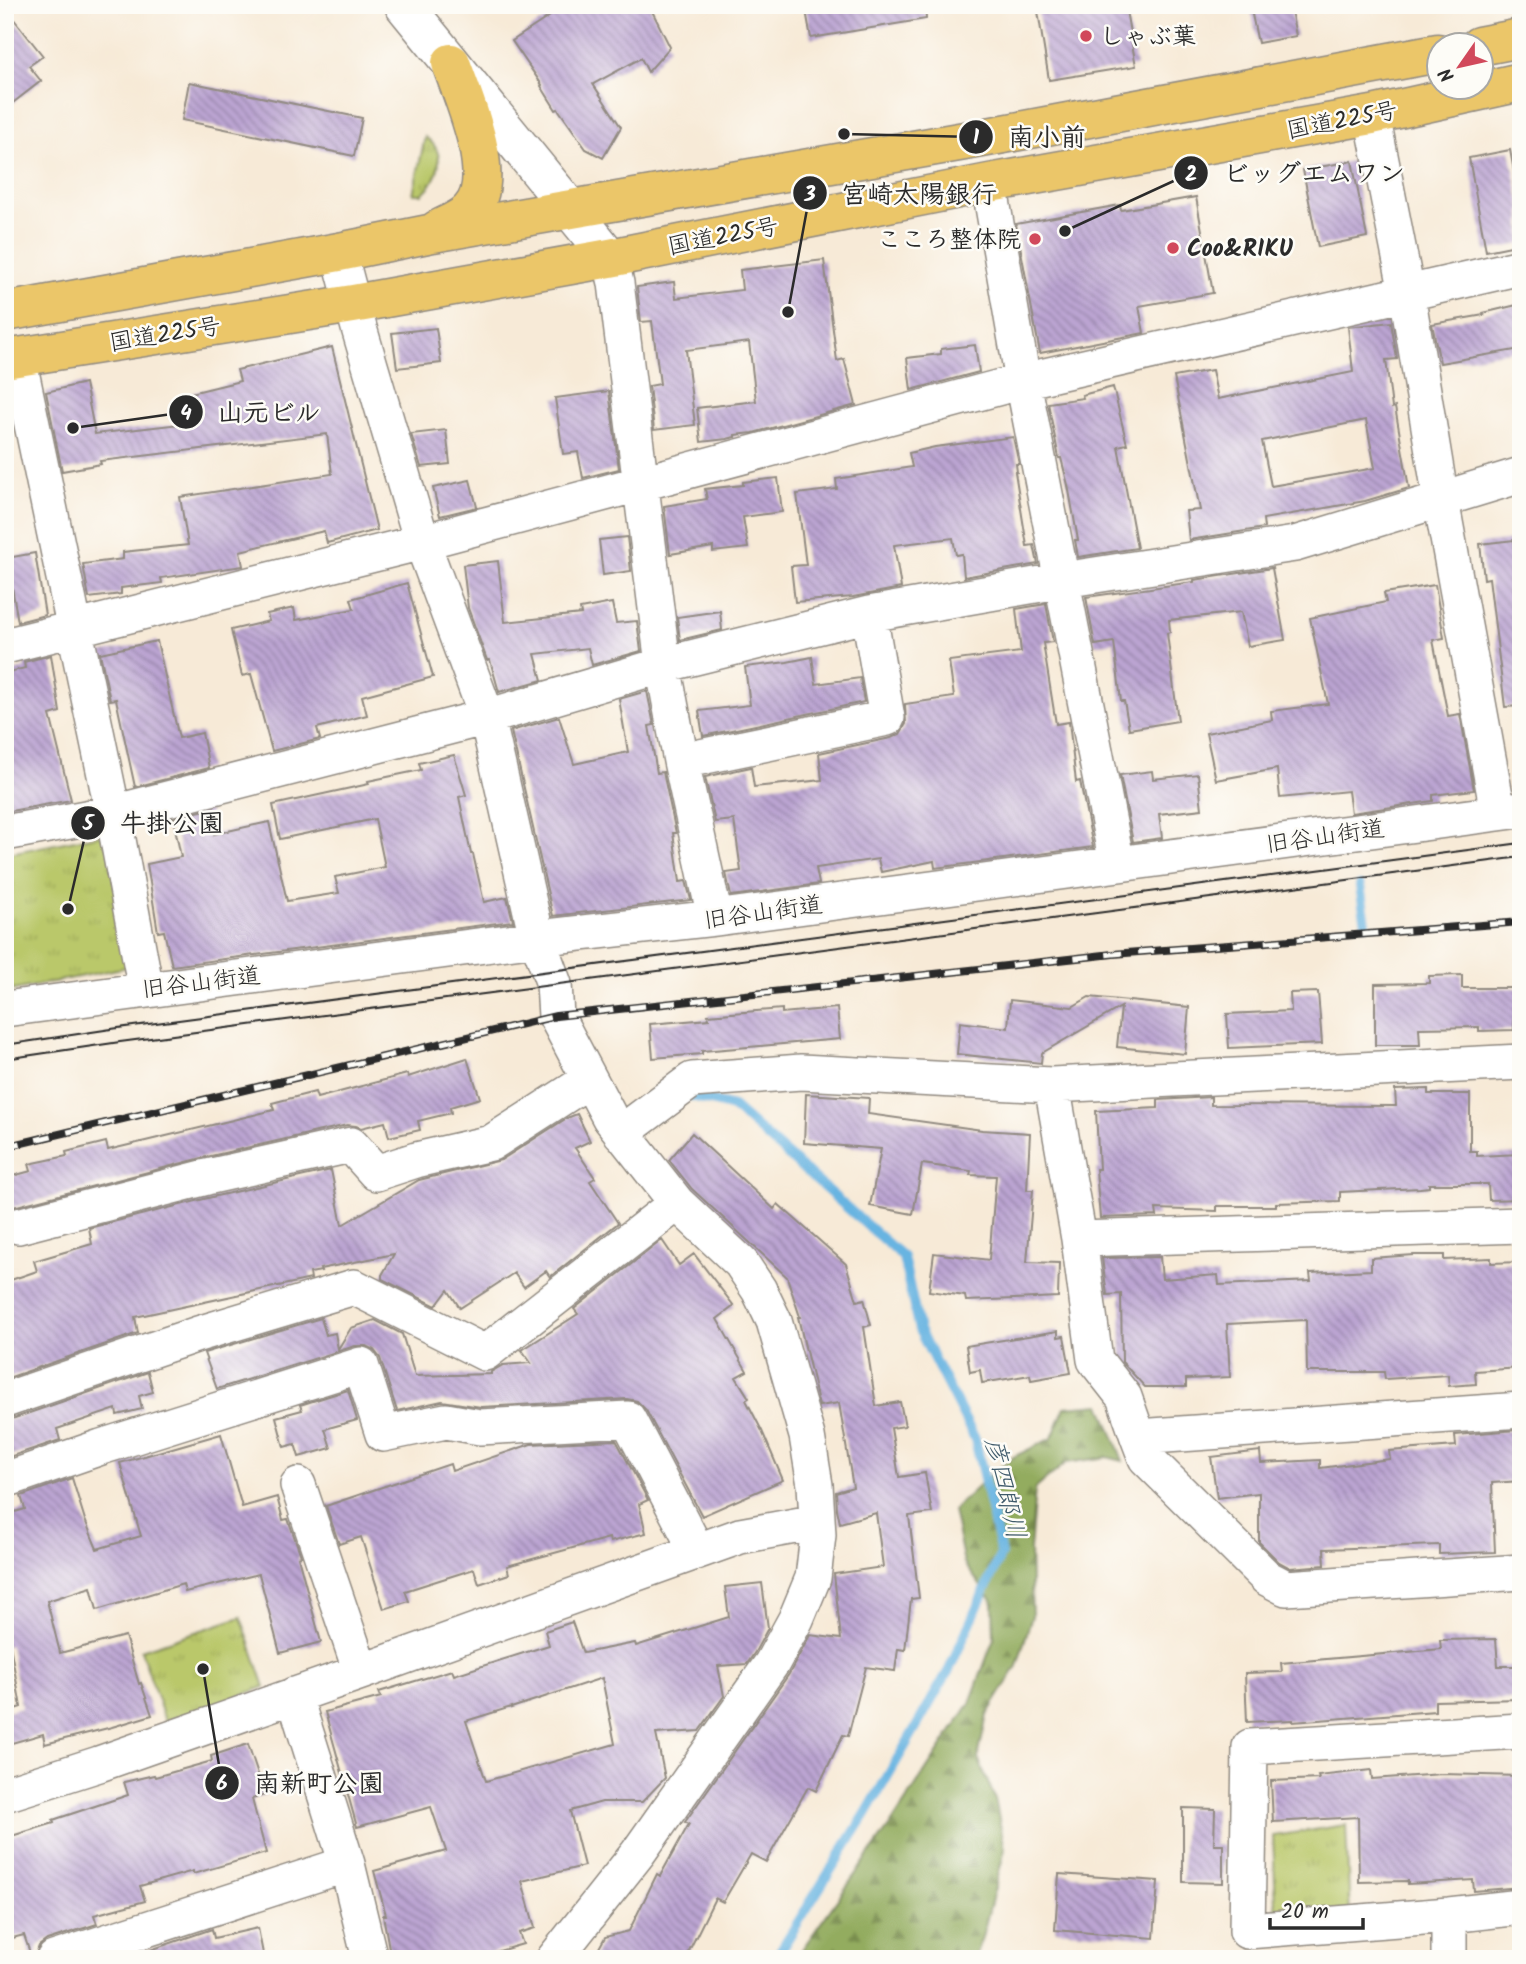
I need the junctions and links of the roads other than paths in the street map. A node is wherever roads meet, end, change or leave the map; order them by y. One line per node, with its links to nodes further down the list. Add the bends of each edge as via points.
1 (404, 5): 5 (street)
2 (1521, 38): 3 (highway)
3 (1494, 43)
4 (1424, 56): 9 (highway, 国道225号)
5 (451, 63): 9 (street); 10 (highway, via 477,137 481,189 472,209)
6 (1521, 82): 7 (highway, 国道225号)
7 (1371, 115): 8 (highway, 国道225号); 14 (street)
8 (989, 183): 12 (highway, 国道225号); 18 (street)
9 (572, 210): 10 (highway, 国道225号); 12 (street)
10 (433, 233): 11 (highway, 国道225号)
11 (339, 252): 15 (street); 16 (highway, 国道225号)
12 (610, 258): 15 (highway, 国道225号); 20 (street)
13 (1521, 267): 14 (street)
14 (1407, 293): 18 (street); 21 (street)
15 (353, 304): 17 (highway, 国道225号); 22 (street)
16 (5, 312)
17 (12, 358): 25 (street)
18 (1023, 381): 20 (street); 23 (street)
19 (1521, 475): 21 (street)
20 (642, 484): 22 (street); 27 (street)
21 (1441, 500): 23 (street, via 1295,544); 30 (street)
22 (422, 542): 25 (street); 28 (street)
23 (1062, 580): 24 (street); 33 (street)
24 (869, 614): 27 (street); 29 (street, via 887,718)
25 (75, 629): 26 (street); 31 (street)
26 (5, 646)
27 (663, 665): 28 (street); 29 (street)
28 (487, 717): 31 (street); 35 (street)
29 (681, 761): 34 (street)
30 (1510, 811): 33 (street, 旧谷山街道)
31 (113, 813): 32 (street); 36 (street)
32 (5, 833)
33 (1117, 864): 34 (street, 旧谷山街道)
34 (715, 918): 35 (street, 旧谷山街道)
35 (537, 939): 36 (street, 旧谷山街道); 39 (street, via 554,984 556,1016)
36 (146, 990): 37 (street, 旧谷山街道)
37 (5, 1009)
38 (1521, 1062): 40 (street)
39 (589, 1080): 41 (street); 44 (street, via 491,1143 376,1173 351,1145)
40 (1052, 1085): 41 (street, via 801,1072 692,1080); 45 (street)
41 (621, 1133): 42 (street)
42 (677, 1203): 46 (street, via 485,1353 354,1287); 51 (street, via 741,1264 774,1321 807,1436)
43 (1521, 1225): 45 (street)
44 (18, 1226)
45 (1079, 1239): 48 (street, via 1095,1360 1124,1397)
46 (5, 1400)
47 (1521, 1410): 48 (street)
48 (1138, 1437): 53 (street, via 1146,1458 1267,1578 1286,1588)
49 (5, 1480): 52 (street, via 361,1366 383,1434 446,1421 480,1427 628,1419)
50 (298, 1485): 54 (street)
51 (817, 1522): 52 (street, via 740,1536); 61 (street, via 813,1578 772,1663)
52 (697, 1551): 54 (street)
53 (1521, 1572)
54 (361, 1672): 55 (street)
55 (294, 1695): 57 (street); 58 (street)
56 (1521, 1731): 60 (street, via 1250,1747 1247,1931)
57 (5, 1794)
58 (347, 1864): 62 (street); 63 (street)
59 (1521, 1907): 60 (street)
60 (1449, 1915): 64 (street)
61 (560, 1956)
62 (54, 1959)
63 (370, 1959)
64 (1449, 1959)

